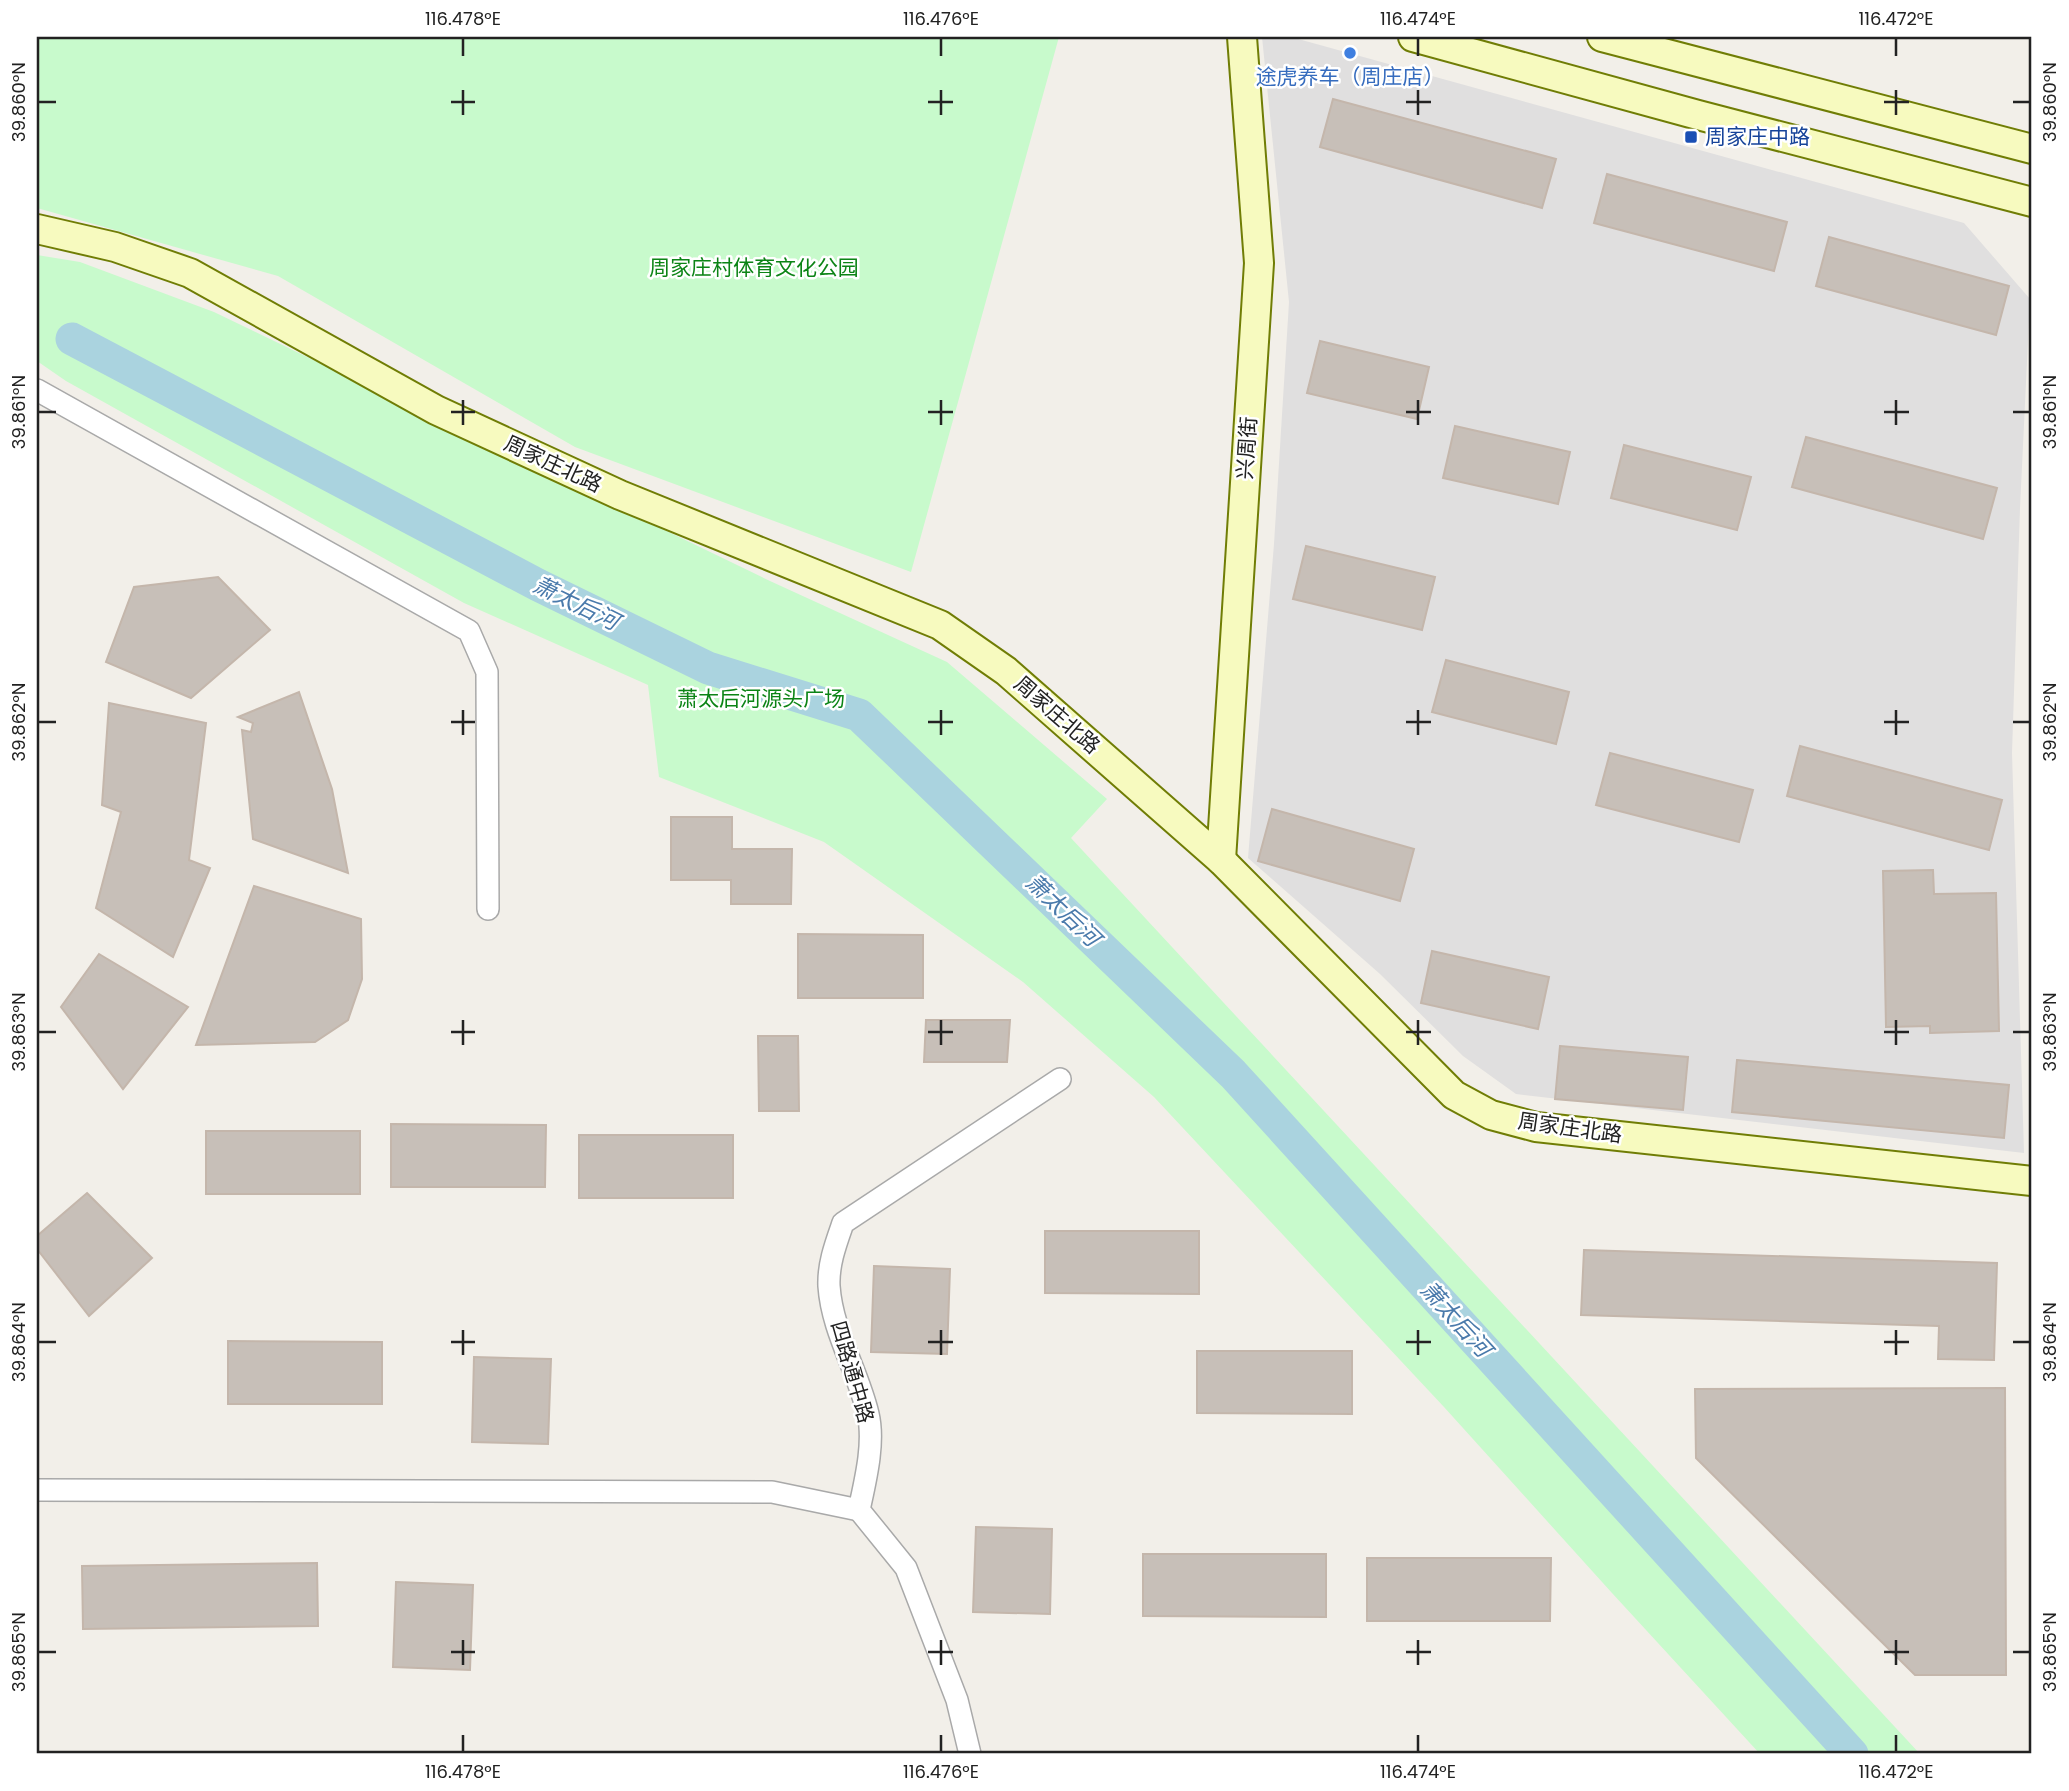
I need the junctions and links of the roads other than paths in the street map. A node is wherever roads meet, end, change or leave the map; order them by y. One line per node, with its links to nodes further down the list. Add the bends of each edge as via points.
1 (1242, 37): 8 (street, 兴周街, via 1259,262)
2 (1413, 37): 5 (street)
3 (1602, 37): 4 (street)
4 (2032, 149)
5 (2032, 202)
6 (37, 229): 8 (street, 周家庄北路, via 115,247 190,272 449,416 620,495 940,625 1006,671)
7 (37, 390): 9 (street, via 469,631 487,672)
8 (1221, 860): 11 (street, 周家庄北路, via 1454,1095 1491,1115 1536,1127)
9 (488, 909)
10 (1060, 1079): 13 (street, 四路通中路, via 843,1223 829,1285 838,1333 869,1417 869,1459)
11 (2032, 1181)
12 (37, 1490): 13 (street, via 772,1492)
13 (859, 1510): 14 (street, via 906,1567 957,1700)
14 (970, 1754)

